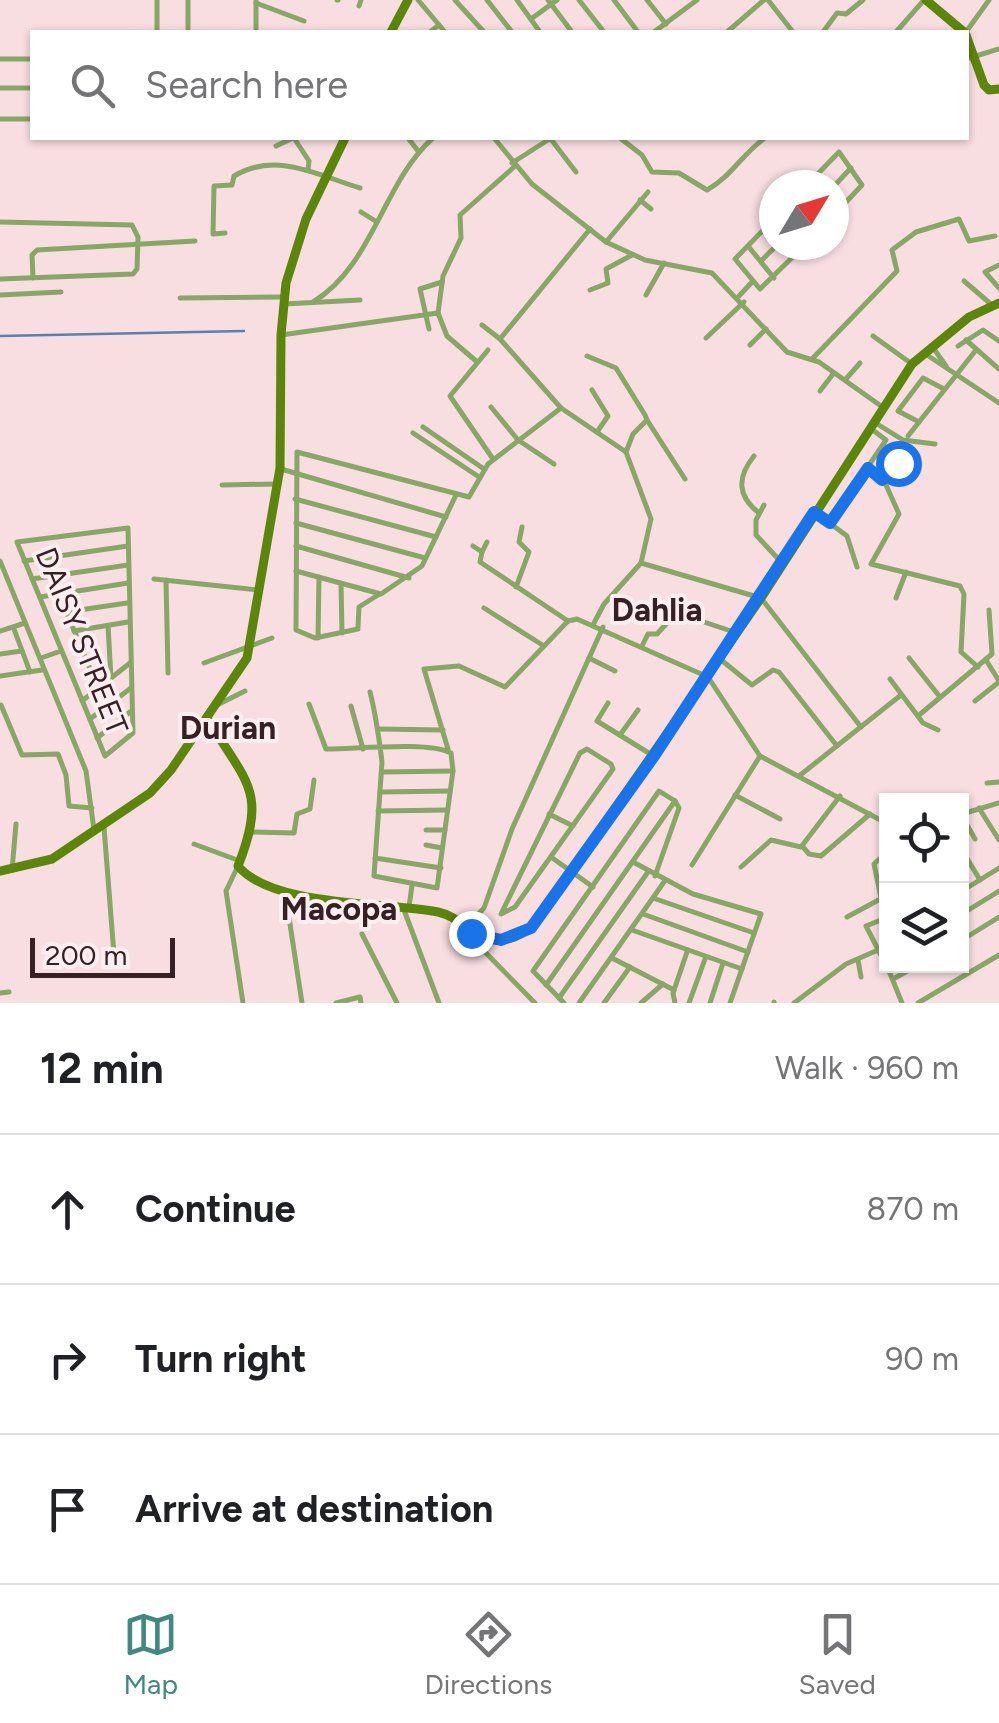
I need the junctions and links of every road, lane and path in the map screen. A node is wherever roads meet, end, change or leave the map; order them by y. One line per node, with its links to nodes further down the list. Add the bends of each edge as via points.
1 (157, 0): 24 (street)
2 (188, 0): 25 (street)
3 (408, 0): 27 (street)
4 (418, 0): 23 (street)
5 (456, 0): 30 (street)
6 (487, 0): 31 (street)
7 (516, 0): 20 (street)
8 (579, 0): 34 (street)
9 (614, 0): 35 (street)
10 (647, 0): 22 (street)
11 (679, 0): 19 (street)
12 (698, 0): 19 (street)
13 (766, 0): 37 (street); 38 (street)
14 (925, 0): 40 (street); 41 (street)
15 (988, 0): 42 (street)
16 (552, 1): 20 (street); 33 (street)
17 (256, 2): 21 (street); 26 (street)
18 (859, 2): 39 (street, via 837,13)
19 (686, 9): 22 (street)
20 (531, 19): 32 (street)
21 (304, 21)
22 (666, 24): 36 (street)
23 (438, 25): 28 (street); 29 (street)
24 (157, 30)
25 (188, 30)
26 (256, 30)
27 (392, 30)
28 (432, 30)
29 (443, 30)
30 (482, 30)
31 (510, 30)
32 (539, 30)
33 (571, 30)
34 (602, 30)
35 (636, 30)
36 (657, 30)
37 (729, 30)
38 (791, 30)
39 (824, 30)
40 (898, 30)
41 (962, 30)
42 (968, 30)
43 (999, 49): 44 (street)
44 (971, 58): 49 (street, via 987,89)
45 (0, 59): 46 (street)
46 (30, 59)
47 (0, 88): 48 (street)
48 (30, 88)
49 (999, 88)
50 (0, 119): 51 (street)
51 (30, 119)
52 (292, 140): 64 (street)
53 (343, 140): 67 (street)
54 (410, 140): 61 (street)
55 (431, 140): 61 (street)
56 (495, 140): 62 (street)
57 (545, 140): 62 (street)
58 (550, 140): 66 (street)
59 (623, 140): 60 (street, via 652,172 680,173 706,190)
60 (761, 140)
61 (418, 151): 75 (street)
62 (514, 165): 76 (street); 94 (street, via 460,216 461,238)
63 (851, 168): 65 (street, via 836,152); 71 (street, via 862,187)
64 (308, 170): 67 (street); 77 (street, via 262,164 234,176 232,185 214,186 213,234)
65 (820, 170)
66 (576, 172)
67 (325, 177): 68 (street); 103 (street, via 293,256)
68 (360, 188)
69 (648, 192): 70 (street)
70 (640, 200): 72 (street); 81 (street)
71 (849, 200)
72 (652, 209)
73 (361, 212): 75 (street)
74 (0, 222): 82 (street, via 132,225)
75 (377, 222): 104 (street, via 344,272)
76 (590, 229): 81 (street); 115 (street)
77 (226, 233)
78 (759, 235): 83 (street)
79 (994, 236): 124 (street, via 969,241 959,218 912,234 892,250 897,271)
80 (195, 241): 82 (street)
81 (606, 242): 84 (street)
82 (135, 246): 89 (street, via 35,251); 89 (street, via 132,274)
83 (748, 246): 86 (street); 92 (street, via 735,259)
84 (632, 255): 87 (street); 96 (street, via 606,269 608,283)
85 (791, 260): 90 (street)
86 (760, 261): 90 (street)
87 (664, 263): 99 (street); 100 (street, via 712,273)
88 (999, 265): 95 (street, via 985,270)
89 (33, 278): 91 (street)
90 (774, 278): 92 (street, via 761,289)
91 (0, 280)
92 (753, 281): 100 (street)
93 (964, 281): 106 (street)
94 (442, 282): 107 (street, via 421,286); 108 (street)
95 (999, 288)
96 (590, 290)
97 (61, 292): 98 (street)
98 (0, 295)
99 (646, 296)
100 (738, 296): 105 (street)
101 (180, 298): 103 (street)
102 (360, 300): 104 (street)
103 (284, 301): 104 (street); 112 (street)
104 (313, 302)
105 (744, 302): 111 (street); 114 (street)
106 (997, 304): 120 (street)
107 (425, 313): 108 (street); 110 (street); 112 (street)
108 (438, 313): 125 (street, via 448,336)
109 (482, 325): 115 (street)
110 (429, 329)
111 (766, 329): 118 (street); 124 (street, via 793,356)
112 (281, 336): 153 (street)
113 (873, 336): 127 (street)
114 (706, 338)
115 (500, 339): 138 (street)
116 (966, 340): 117 (street, via 984,330); 119 (street); 122 (street)
117 (999, 341)
118 (750, 345)
119 (958, 346)
120 (927, 348): 127 (street); 130 (street)
121 (488, 350): 125 (street)
122 (976, 350): 128 (street); 130 (street)
123 (587, 356): 139 (street, via 616,368)
124 (812, 360): 129 (street)
125 (476, 361): 150 (street, via 450,396)
126 (860, 364): 131 (street)
127 (912, 364): 136 (street)
128 (999, 370)
129 (834, 373): 131 (street); 134 (street)
130 (956, 374): 132 (street); 135 (street)
131 (845, 380): 136 (street)
132 (944, 389): 140 (street); 140 (street, via 922,378 898,411)
133 (592, 390): 143 (street, via 608,416)
134 (820, 392)
135 (999, 402)
136 (881, 406): 141 (street)
137 (492, 407): 146 (street)
138 (560, 408): 143 (street); 146 (street)
139 (647, 420): 148 (street); 158 (street)
140 (919, 422): 145 (street)
141 (869, 424): 147 (street, via 910,442); 154 (street, via 886,438); 165 (street)
142 (422, 427): 155 (street)
143 (597, 432): 148 (street)
144 (413, 433): 157 (street)
145 (908, 436)
146 (518, 440): 150 (street); 152 (street)
147 (935, 444)
148 (626, 452): 181 (street, via 650,520)
149 (754, 456): 166 (street, via 740,482)
150 (494, 459): 155 (street)
151 (898, 463): 159 (street)
152 (554, 464)
153 (280, 468): 156 (street); 161 (street)
154 (868, 468): 159 (street); 169 (street)
155 (484, 469): 157 (street)
156 (294, 474): 162 (street, via 299,452); 163 (street); 167 (street)
157 (479, 477): 162 (street, via 470,496)
158 (684, 479)
159 (882, 480): 185 (street, via 899,514 870,562)
160 (222, 484): 161 (street)
161 (276, 484): 194 (street)
162 (456, 495): 167 (street)
163 (295, 499): 168 (street); 171 (street)
164 (764, 504): 166 (street)
165 (814, 512): 169 (street); 180 (street)
166 (759, 514): 180 (street, via 756,535)
167 (446, 517): 171 (street)
168 (296, 522): 174 (street); 177 (street)
169 (830, 523): 183 (street, via 850,539)
170 (522, 527): 193 (street, via 518,541 529,552)
171 (436, 538): 177 (street)
172 (487, 542): 176 (street)
173 (128, 546): 178 (street); 178 (street, DAISY STREET, via 128,528 17,542); 182 (street)
174 (295, 546): 184 (street); 188 (street)
175 (473, 546): 176 (street)
176 (482, 552): 193 (street, via 479,561)
177 (425, 558): 188 (street)
178 (24, 560): 189 (street, DAISY STREET)
179 (0, 561): 207 (street)
180 (782, 563): 198 (street)
181 (641, 564): 198 (street); 208 (street)
182 (128, 565): 189 (street); 191 (street)
183 (857, 566)
184 (296, 571): 187 (street); 218 (street, via 296,630)
185 (906, 572): 199 (street); 232 (street, via 962,588 961,652)
186 (154, 578): 190 (street)
187 (319, 578): 192 (street); 218 (street)
188 (409, 578): 196 (street)
189 (32, 579): 197 (street, DAISY STREET)
190 (166, 580): 194 (street); 236 (street)
191 (128, 583): 195 (street); 200 (street)
192 (341, 584): 196 (street); 215 (street)
193 (516, 586): 205 (street)
194 (258, 590): 220 (street)
195 (59, 594): 197 (street); 203 (street)
196 (381, 594): 215 (street, via 359,607 359,629)
197 (40, 598): 223 (street, DAISY STREET)
198 (762, 598): 216 (street); 260 (street)
199 (896, 598)
200 (128, 603): 203 (street); 206 (street)
201 (484, 608): 221 (street)
202 (989, 610): 229 (street, via 993,652)
203 (66, 612): 213 (street)
204 (698, 620): 216 (street)
205 (568, 621): 208 (street); 221 (street)
206 (128, 622): 210 (street); 231 (street)
207 (26, 623): 212 (street); 225 (street)
208 (594, 623): 211 (street)
209 (666, 624): 219 (street)
210 (108, 626): 213 (street); 239 (street)
211 (603, 627): 219 (street); 226 (street)
212 (14, 630): 214 (street); 222 (street)
213 (74, 631): 242 (street)
214 (0, 632)
215 (342, 633): 218 (street)
216 (737, 633): 227 (street)
217 (272, 638): 220 (street)
218 (318, 638)
219 (644, 644): 238 (street)
220 (250, 646): 230 (street); 253 (street)
221 (544, 646): 262 (street, via 503,688 459,666 424,669)
222 (22, 651): 224 (street); 235 (street)
223 (62, 651): 225 (street); 248 (street, DAISY STREET)
224 (0, 654)
225 (40, 658): 284 (street, via 86,771)
226 (589, 658): 234 (street); 338 (street, via 484,908)
227 (720, 658): 238 (street); 266 (street, via 752,684 779,672)
228 (909, 658): 247 (street)
229 (986, 660): 232 (street); 241 (street)
230 (204, 663)
231 (130, 664): 239 (street); 243 (street)
232 (978, 667): 247 (street)
233 (42, 670): 235 (street)
234 (615, 671)
235 (30, 672): 237 (street)
236 (168, 673)
237 (0, 676)
238 (708, 676): 270 (street); 271 (street)
239 (111, 678): 242 (street)
240 (890, 678): 246 (street)
241 (999, 681): 249 (street)
242 (98, 688): 248 (street)
243 (131, 688): 255 (street); 259 (street)
244 (245, 691): 253 (street)
245 (370, 692): 261 (street)
246 (901, 694): 257 (street); 260 (street)
247 (940, 697): 257 (street)
248 (82, 701): 259 (street, DAISY STREET)
249 (974, 701)
250 (608, 703): 264 (street, via 596,720)
251 (309, 704): 267 (street, via 324,748)
252 (1, 705): 284 (street, via 22,754 58,754 70,806)
253 (216, 706): 258 (street)
254 (350, 706): 267 (street)
255 (132, 710): 265 (street); 265 (street, DAISY STREET, via 133,734 104,756)
256 (638, 710): 264 (street)
257 (918, 716): 263 (street)
258 (207, 718): 294 (street, via 165,778); 299 (street, via 254,798)
259 (90, 720): 265 (street, DAISY STREET)
260 (860, 727): 266 (street)
261 (378, 729): 262 (street); 268 (street)
262 (442, 730): 269 (street)
263 (938, 730)
264 (620, 736): 270 (street)
265 (97, 738)
266 (837, 746): 274 (street)
267 (363, 749): 268 (street)
268 (381, 749): 269 (street); 273 (street)
269 (448, 749): 272 (street)
270 (654, 756): 319 (street)
271 (760, 756): 274 (street); 280 (street)
272 (453, 771): 273 (street); 278 (street)
273 (382, 772): 279 (street)
274 (799, 776): 281 (street)
275 (314, 780): 299 (street, via 310,809 297,814 294,834)
276 (999, 782): 277 (street)
277 (987, 783)
278 (450, 791): 279 (street); 286 (street)
279 (380, 792): 287 (street)
280 (734, 795): 291 (street); 313 (street)
281 (840, 796): 290 (street); 304 (street)
282 (676, 802): 310 (street); 320 (street); 326 (street, via 659,791)
283 (999, 803): 285 (street)
284 (92, 808): 300 (street)
285 (979, 808): 288 (street); 302 (street)
286 (447, 810): 287 (street); 298 (street)
287 (378, 811): 308 (street)
288 (969, 812)
289 (549, 814): 295 (street); 295 (street, via 587,749 613,769); 307 (street, via 501,914 515,908)
290 (870, 814): 292 (street); 304 (street, via 821,856)
291 (780, 818)
292 (879, 819)
293 (16, 824): 317 (street)
294 (104, 827): 300 (street); 348 (street)
295 (574, 827): 307 (street)
296 (969, 828): 301 (street)
297 (426, 830): 298 (street)
298 (446, 830): 306 (street)
299 (250, 832): 311 (street)
300 (94, 834): 317 (street, via 52,860)
301 (975, 840)
302 (999, 840)
303 (194, 844): 311 (street)
304 (803, 844): 314 (street, via 771,840)
305 (426, 845): 306 (street)
306 (443, 848): 315 (street)
307 (551, 857): 319 (street)
308 (374, 858): 315 (street); 325 (street, via 376,878)
309 (879, 858): 321 (street)
310 (633, 862): 320 (street); 361 (street)
311 (239, 864): 328 (street, via 258,884); 367 (street, via 226,891)
312 (970, 864): 322 (street)
313 (692, 865)
314 (741, 867)
315 (441, 868): 325 (street, via 437,888)
316 (999, 868): 322 (street)
317 (12, 870): 318 (street)
318 (0, 871)
319 (572, 872): 326 (street); 342 (street, via 522,934 501,940)
320 (652, 874): 323 (street); 365 (street)
321 (877, 878): 324 (street)
322 (980, 880): 327 (street)
323 (664, 882): 330 (street); 341 (street, via 761,914)
324 (879, 884)
325 (412, 885): 332 (street)
326 (593, 886): 361 (street, via 533,972)
327 (969, 887)
328 (285, 891): 332 (street); 368 (street)
329 (999, 892): 333 (street)
330 (653, 898): 334 (street); 341 (street)
331 (879, 901): 335 (street)
332 (406, 907): 338 (street, via 448,914); 372 (street)
333 (969, 910)
334 (643, 914): 339 (street); 347 (street)
335 (848, 917)
336 (999, 917): 343 (street)
337 (879, 921): 344 (street, via 866,926)
338 (466, 928): 342 (street)
339 (632, 930): 346 (street); 350 (street)
340 (362, 934): 371 (street)
341 (754, 934): 347 (street)
342 (477, 936): 373 (street)
343 (969, 936)
344 (877, 948): 345 (street); 352 (street)
345 (879, 951)
346 (688, 952): 351 (street); 362 (street)
347 (748, 952): 355 (street)
348 (114, 954)
349 (999, 955): 382 (street)
350 (612, 958): 354 (street); 374 (street)
351 (706, 958): 353 (street); 377 (street)
352 (858, 960): 358 (street); 380 (street)
353 (723, 963): 355 (street); 378 (street)
354 (630, 968): 360 (street); 375 (street)
355 (742, 969): 379 (street)
356 (892, 973): 359 (street)
357 (903, 973): 359 (street)
358 (861, 977)
359 (895, 978): 381 (street)
360 (663, 984): 362 (street); 376 (street)
361 (546, 985): 365 (street)
362 (674, 990): 366 (street)
363 (9, 992): 364 (street)
364 (0, 993)
365 (561, 1001)
366 (673, 1002)
367 (243, 1003)
368 (302, 1003)
369 (336, 1003): 370 (street, via 360,997)
370 (361, 1003)
371 (397, 1003)
372 (439, 1003)
373 (535, 1003)
374 (579, 1003)
375 (604, 1003)
376 (641, 1003)
377 (690, 1003)
378 (710, 1003)
379 (730, 1003)
380 (794, 1003)
381 (902, 1003)
382 (918, 1003)

